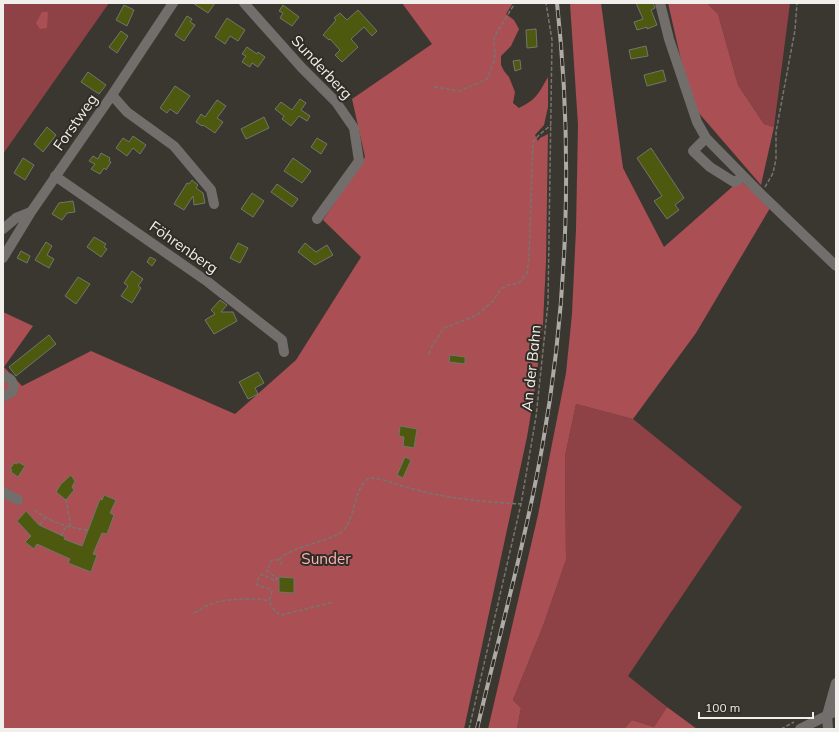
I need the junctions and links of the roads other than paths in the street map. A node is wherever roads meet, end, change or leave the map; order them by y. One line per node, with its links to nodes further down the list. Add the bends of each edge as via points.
1 (173, 3): 4 (street, Forstweg)
2 (660, 3): 5 (street, via 669,39 697,122)
3 (245, 4): 10 (street, Sunderberg, via 336,102 354,128 359,161)
4 (112, 95): 6 (street, Forstweg); 8 (street, via 127,112 174,146 211,190)
5 (706, 138): 7 (street); 7 (street, via 693,151 710,167 734,182)
6 (55, 176): 9 (street, Forstweg); 14 (street, Föhrenberg, via 208,282 282,340)
7 (744, 177): 13 (street)
8 (214, 204)
9 (31, 212): 11 (street, via 16,218); 12 (street, Forstweg)
10 (317, 219)
11 (3, 229)
12 (3, 258)
13 (836, 266)
14 (284, 352)
15 (3, 377): 16 (street, via 12,380 14,385 13,390)
16 (3, 397)
17 (3, 492): 18 (street)
18 (18, 500)
19 (836, 683): 20 (street)
20 (832, 713): 21 (street); 22 (street)
21 (800, 729)
22 (828, 729)

